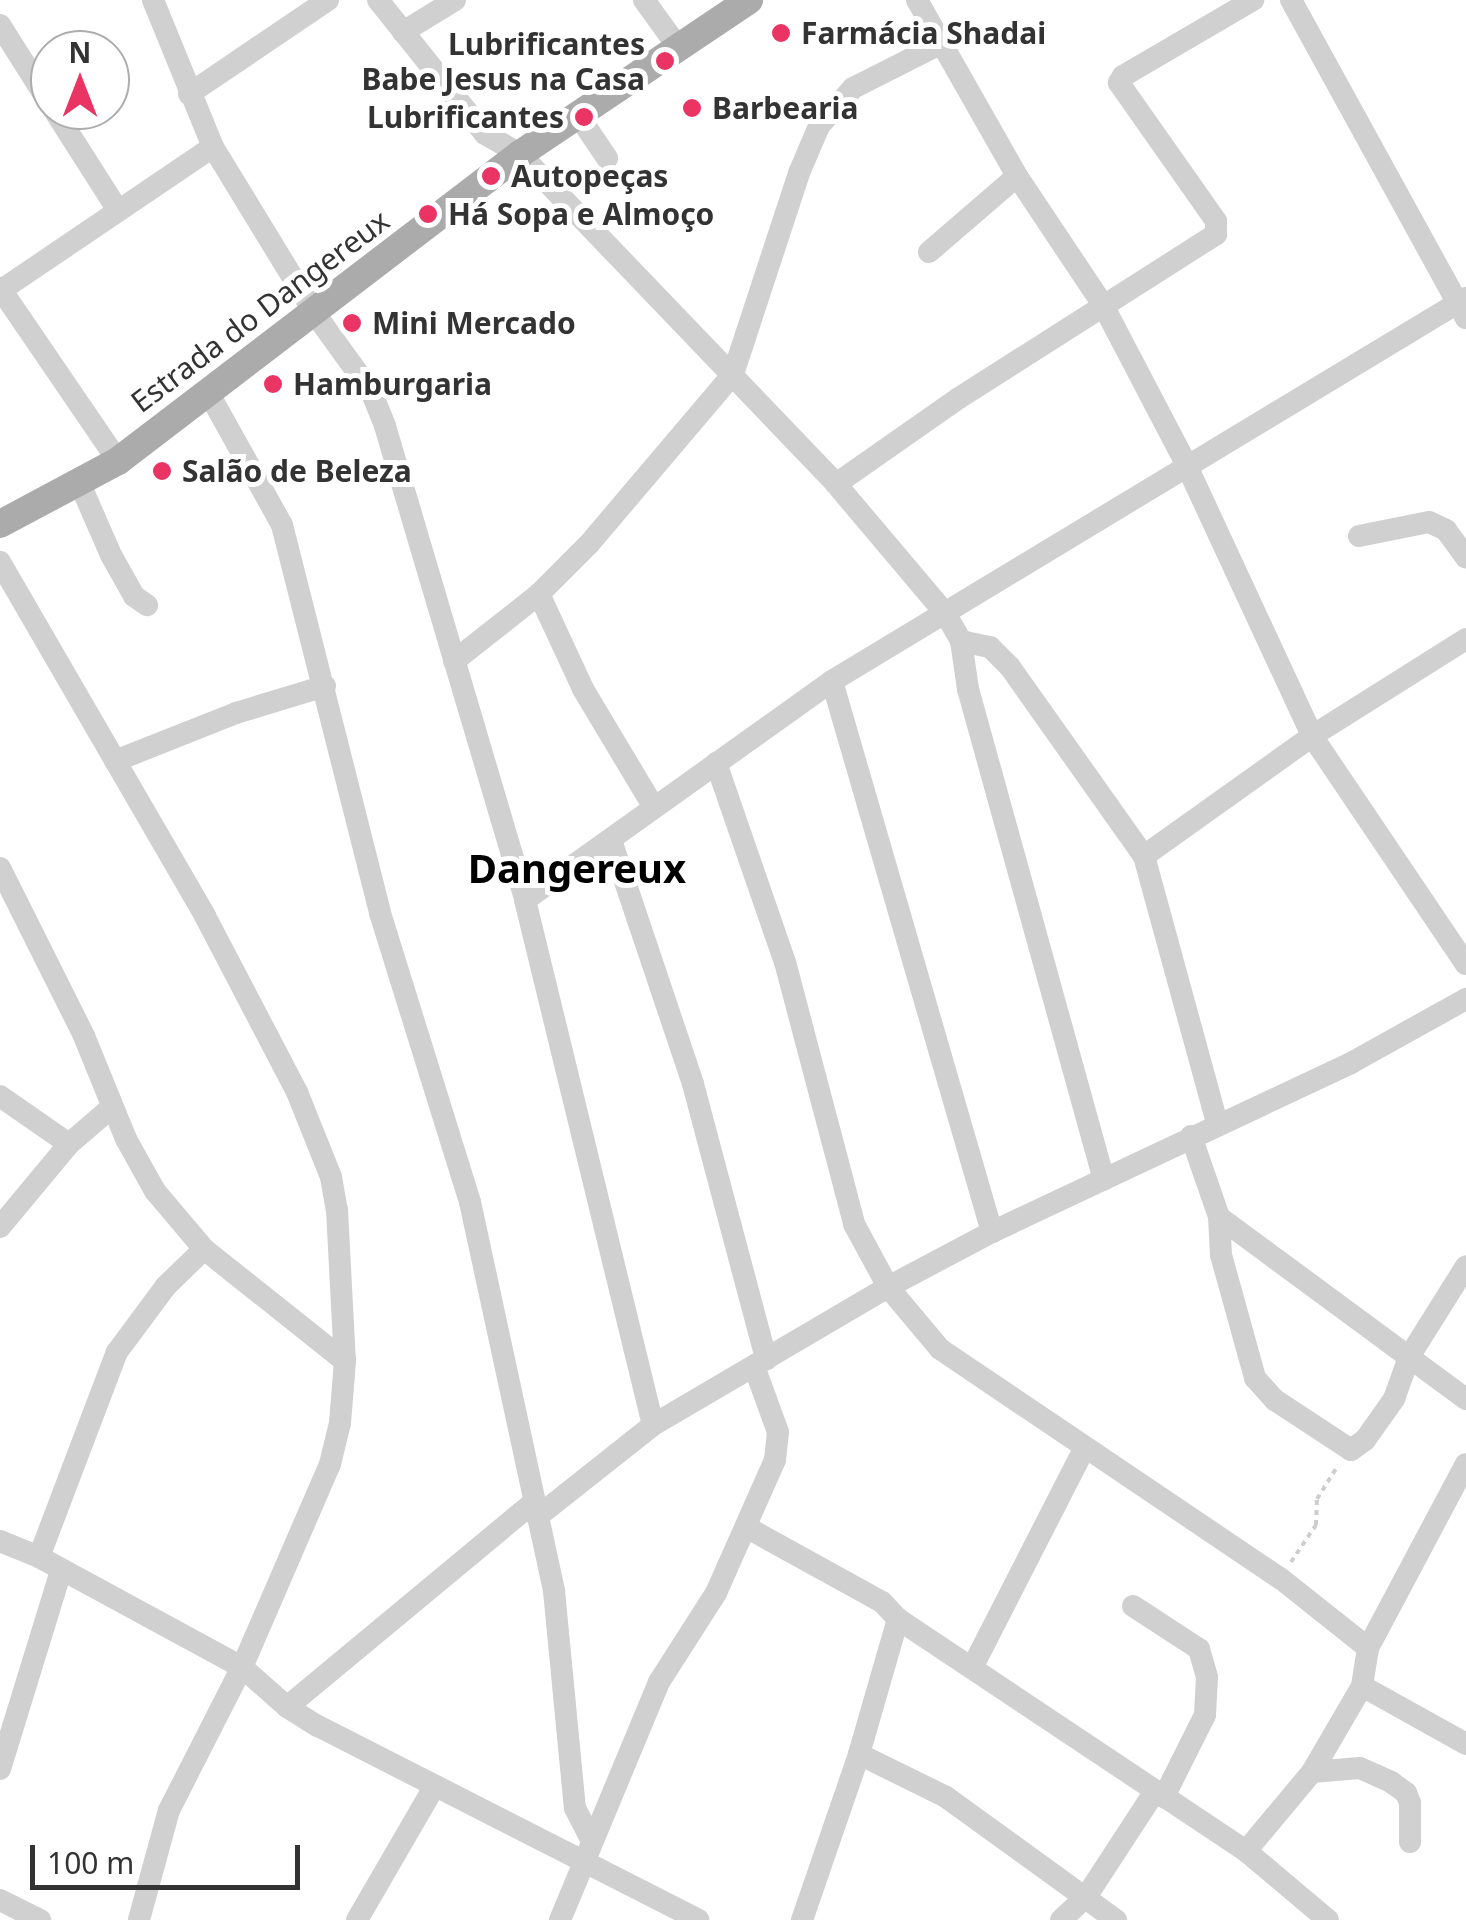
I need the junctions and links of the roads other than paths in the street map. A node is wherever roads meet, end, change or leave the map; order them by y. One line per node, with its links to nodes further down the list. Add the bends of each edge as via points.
1 (152, 0): 15 (street)
2 (328, 0): 15 (street)
3 (378, 0): 11 (street)
4 (455, 0): 11 (street)
5 (644, 0): 13 (street)
6 (749, 0): 13 (main road, Estrada do Dangereux)
7 (917, 0): 12 (street)
8 (1253, 0): 25 (street, via 1119,83 1218,228)
9 (1291, 0): 26 (street)
10 (0, 24): 14 (street)
11 (403, 32): 19 (street, via 485,134)
12 (944, 42): 21 (street); 28 (street, via 853,88 819,126)
13 (678, 48): 16 (main road, Estrada do Dangereux)
14 (30, 72)
15 (189, 94): 18 (street)
16 (578, 115): 19 (main road, Estrada do Dangereux); 20 (street)
17 (67, 130): 22 (street)
18 (212, 148): 22 (street); 27 (street)
19 (520, 154): 27 (main road, Estrada do Dangereux); 28 (street)
20 (607, 158)
21 (1017, 176): 23 (street); 25 (street)
22 (117, 209): 24 (street)
23 (929, 252)
24 (0, 290): 30 (street)
25 (1103, 305): 31 (street); 33 (street)
26 (1464, 306): 31 (street)
27 (313, 311): 29 (main road, Estrada do Dangereux); 43 (street, via 378,407)
28 (733, 374): 33 (street); 38 (street, via 590,544)
29 (208, 392): 30 (main road, Estrada do Dangereux); 45 (street, via 276,511)
30 (118, 461): 32 (main road, Estrada do Dangereux)
31 (1186, 464): 40 (street); 46 (street)
32 (80, 484): 34 (main road, Estrada do Dangereux); 39 (street, via 134,596)
33 (836, 484): 40 (street)
34 (0, 524)
35 (1359, 536): 36 (street, via 1429,522 1446,530)
36 (1466, 558)
37 (0, 562): 47 (street)
38 (539, 594): 43 (street); 49 (street, via 583,688)
39 (148, 605)
40 (946, 614): 42 (street); 44 (street)
41 (1466, 639): 46 (street)
42 (961, 641): 51 (street, via 1001,654); 61 (street, via 968,689)
43 (454, 661): 53 (street)
44 (832, 681): 48 (street); 64 (street)
45 (325, 686): 47 (street); 75 (street, via 380,914 470,1202)
46 (1312, 736): 51 (street); 54 (street)
47 (115, 761): 69 (street, via 206,916 316,1134 338,1210)
48 (716, 763): 49 (street); 67 (street, via 786,962 850,1212)
49 (653, 806): 50 (street)
50 (611, 840): 53 (street); 70 (street, via 693,1084)
51 (1144, 856): 58 (street)
52 (0, 868): 57 (street)
53 (525, 900): 72 (street)
54 (1466, 964)
55 (1466, 999): 58 (street, via 1351,1063)
56 (0, 1096): 60 (street)
57 (112, 1107): 60 (street); 65 (street, via 155,1192)
58 (1217, 1123): 59 (street)
59 (1190, 1136): 61 (street); 62 (street)
60 (69, 1144): 63 (street)
61 (1104, 1180): 64 (street)
62 (1220, 1217): 68 (street); 68 (street, via 1221,1255 1255,1378 1275,1400 1351,1450 1394,1399)
63 (0, 1227)
64 (992, 1232): 67 (street)
65 (204, 1249): 69 (street); 78 (street, via 166,1286 117,1352)
66 (1466, 1266): 68 (street)
67 (888, 1286): 70 (street); 73 (street, via 940,1349)
68 (1409, 1357): 71 (street)
69 (345, 1361): 84 (street, via 330,1464)
70 (760, 1362): 72 (street); 76 (street, via 779,1445)
71 (1466, 1399)
72 (654, 1425): 75 (street)
73 (1084, 1449): 82 (street, via 1280,1578); 83 (street)
74 (1466, 1464): 82 (street)
75 (535, 1510): 86 (street); 96 (street, via 556,1612 574,1808)
76 (746, 1527): 81 (street, via 882,1602); 96 (street, via 716,1593 659,1682)
77 (0, 1541): 78 (street)
78 (39, 1557): 79 (street)
79 (61, 1571): 84 (street); 91 (street)
80 (1133, 1606): 94 (street, via 1199,1649 1207,1678 1205,1715)
81 (898, 1619): 83 (street); 89 (street)
82 (1368, 1648): 85 (street)
83 (973, 1666): 94 (street)
84 (242, 1667): 86 (street); 102 (street, via 168,1810)
85 (1362, 1686): 87 (street); 88 (street)
86 (287, 1706): 93 (street)
87 (1334, 1734): 90 (street); 92 (street)
88 (1466, 1744)
89 (859, 1754): 98 (street, via 946,1797); 106 (street)
90 (1360, 1768): 92 (street); 95 (street, via 1406,1793)
91 (0, 1769)
92 (1312, 1772): 97 (street)
93 (434, 1787): 96 (street); 103 (street)
94 (1160, 1794): 97 (street); 98 (street)
95 (1410, 1842)
96 (588, 1850): 104 (street); 105 (street)
97 (1246, 1851): 100 (street)
98 (1086, 1897): 107 (street); 108 (street)
99 (0, 1900): 101 (street)
100 (1315, 1916)
101 (40, 1920)
102 (140, 1920)
103 (357, 1920)
104 (560, 1920)
105 (698, 1920)
106 (802, 1920)
107 (1061, 1920)
108 (1116, 1920)

